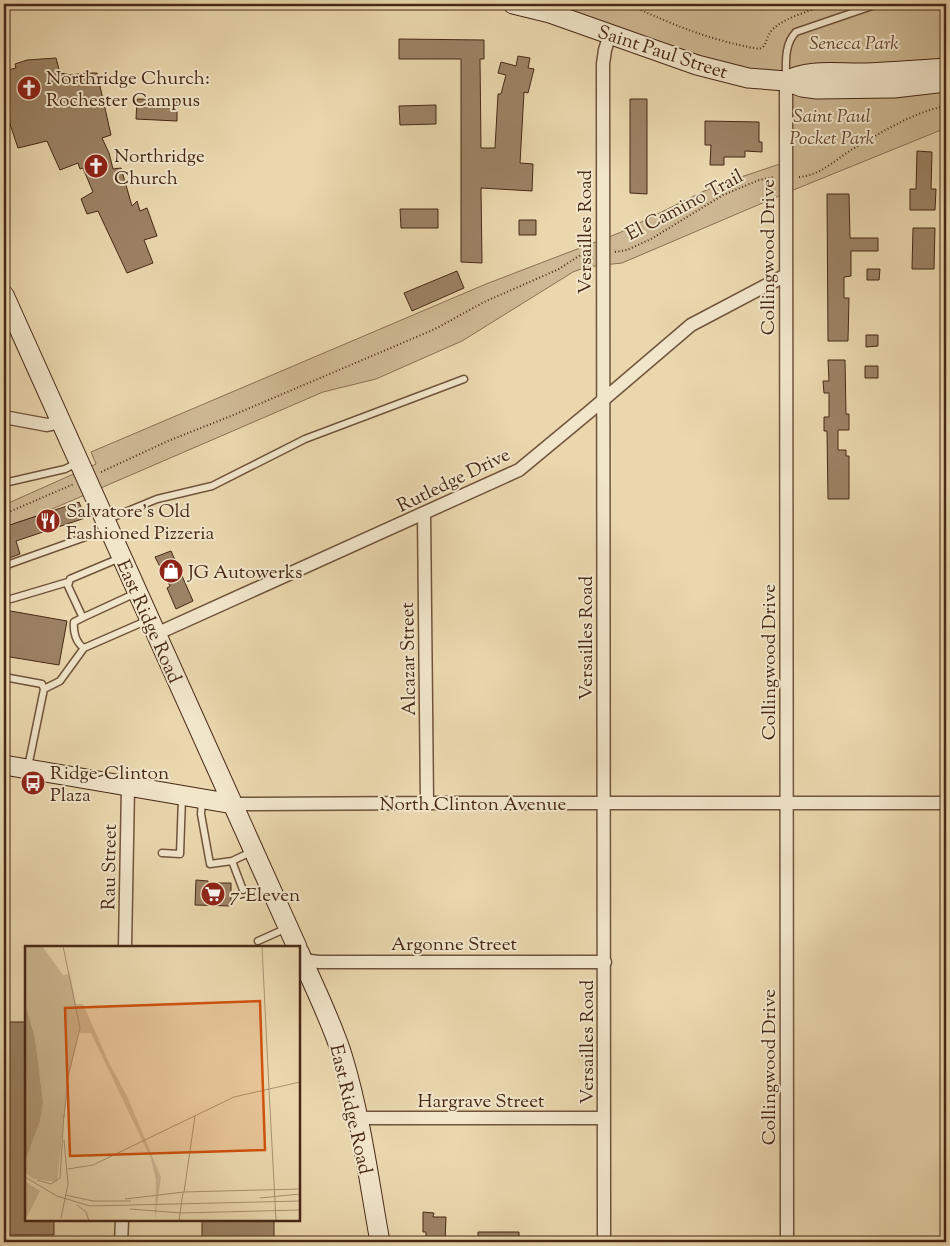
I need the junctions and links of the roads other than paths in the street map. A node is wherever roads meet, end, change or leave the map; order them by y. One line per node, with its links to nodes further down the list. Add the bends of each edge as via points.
1 (513, 4): 4 (main road, Saint Paul Street)
2 (878, 4): 3 (lane)
3 (869, 5): 6 (lane, via 796,32 788,47)
4 (610, 34): 6 (main road, Saint Paul Street, via 717,71); 11 (street, Versailles Road, via 603,64)
5 (946, 68): 6 (main road, Saint Paul Street, via 808,74)
6 (786, 81): 7 (main road, Saint Paul Street, via 807,88 840,90); 8 (street, Collingwood Drive)
7 (946, 82)
8 (786, 275): 11 (street, Rutledge Drive, via 691,325); 33 (street, Collingwood Drive)
9 (4, 296): 13 (main road, East Ridge Road)
10 (464, 379): 17 (lane, via 305,439 212,486 157,498)
11 (602, 400): 16 (street, Rutledge Drive, via 519,470); 35 (street, Versailles Road)
12 (4, 417): 13 (street, via 47,425)
13 (61, 422): 14 (main road, East Ridge Road)
14 (79, 462): 15 (lane); 17 (main road, East Ridge Road)
15 (4, 483)
16 (424, 514): 24 (street, Rutledge Drive); 34 (street, Alcazar Street)
17 (107, 525): 18 (main road, East Ridge Road); 19 (lane)
18 (122, 558): 20 (lane); 21 (main road, East Ridge Road)
19 (4, 566)
20 (68, 582): 22 (lane); 23 (lane)
21 (137, 592): 23 (lane); 24 (main road, East Ridge Road)
22 (4, 601)
23 (84, 617): 25 (lane, via 74,622 73,629)
24 (152, 627): 25 (lane); 37 (main road, East Ridge Road)
25 (84, 648): 27 (lane, via 60,681)
26 (4, 678): 27 (lane, via 42,684)
27 (44, 689): 29 (lane)
28 (4, 765): 29 (main road, North Clinton Avenue)
29 (28, 770): 30 (main road, North Clinton Avenue)
30 (128, 787): 31 (main road, North Clinton Avenue); 44 (street, Rau Street)
31 (182, 797): 32 (main road, North Clinton Avenue); 39 (lane, via 180,854)
32 (202, 800): 37 (main road, North Clinton Avenue); 40 (lane, via 210,864)
33 (786, 802): 35 (street, North Clinton Avenue); 36 (street, North Clinton Avenue); 55 (street, Collingwood Drive)
34 (427, 803): 35 (street, North Clinton Avenue); 37 (street, North Clinton Avenue)
35 (604, 803): 48 (street, Versailles Road)
36 (946, 803)
37 (232, 804): 38 (main road, East Ridge Road)
38 (253, 851): 40 (lane); 42 (main road, East Ridge Road)
39 (162, 853)
40 (232, 861): 41 (lane)
41 (243, 890)
42 (288, 928): 43 (lane); 45 (main road, East Ridge Road)
43 (258, 942)
44 (125, 946)
45 (296, 946)
46 (300, 953): 48 (street, Argonne Street, via 329,962)
47 (300, 955): 49 (main road, East Ridge Road, via 340,1051)
48 (605, 962): 50 (street, Versailles Road)
49 (357, 1118): 50 (street, Hargrave Street); 53 (main road, East Ridge Road)
50 (604, 1118): 54 (street, Versailles Road)
51 (122, 1221): 52 (street)
52 (121, 1242)
53 (380, 1242)
54 (604, 1242)
55 (786, 1242)

